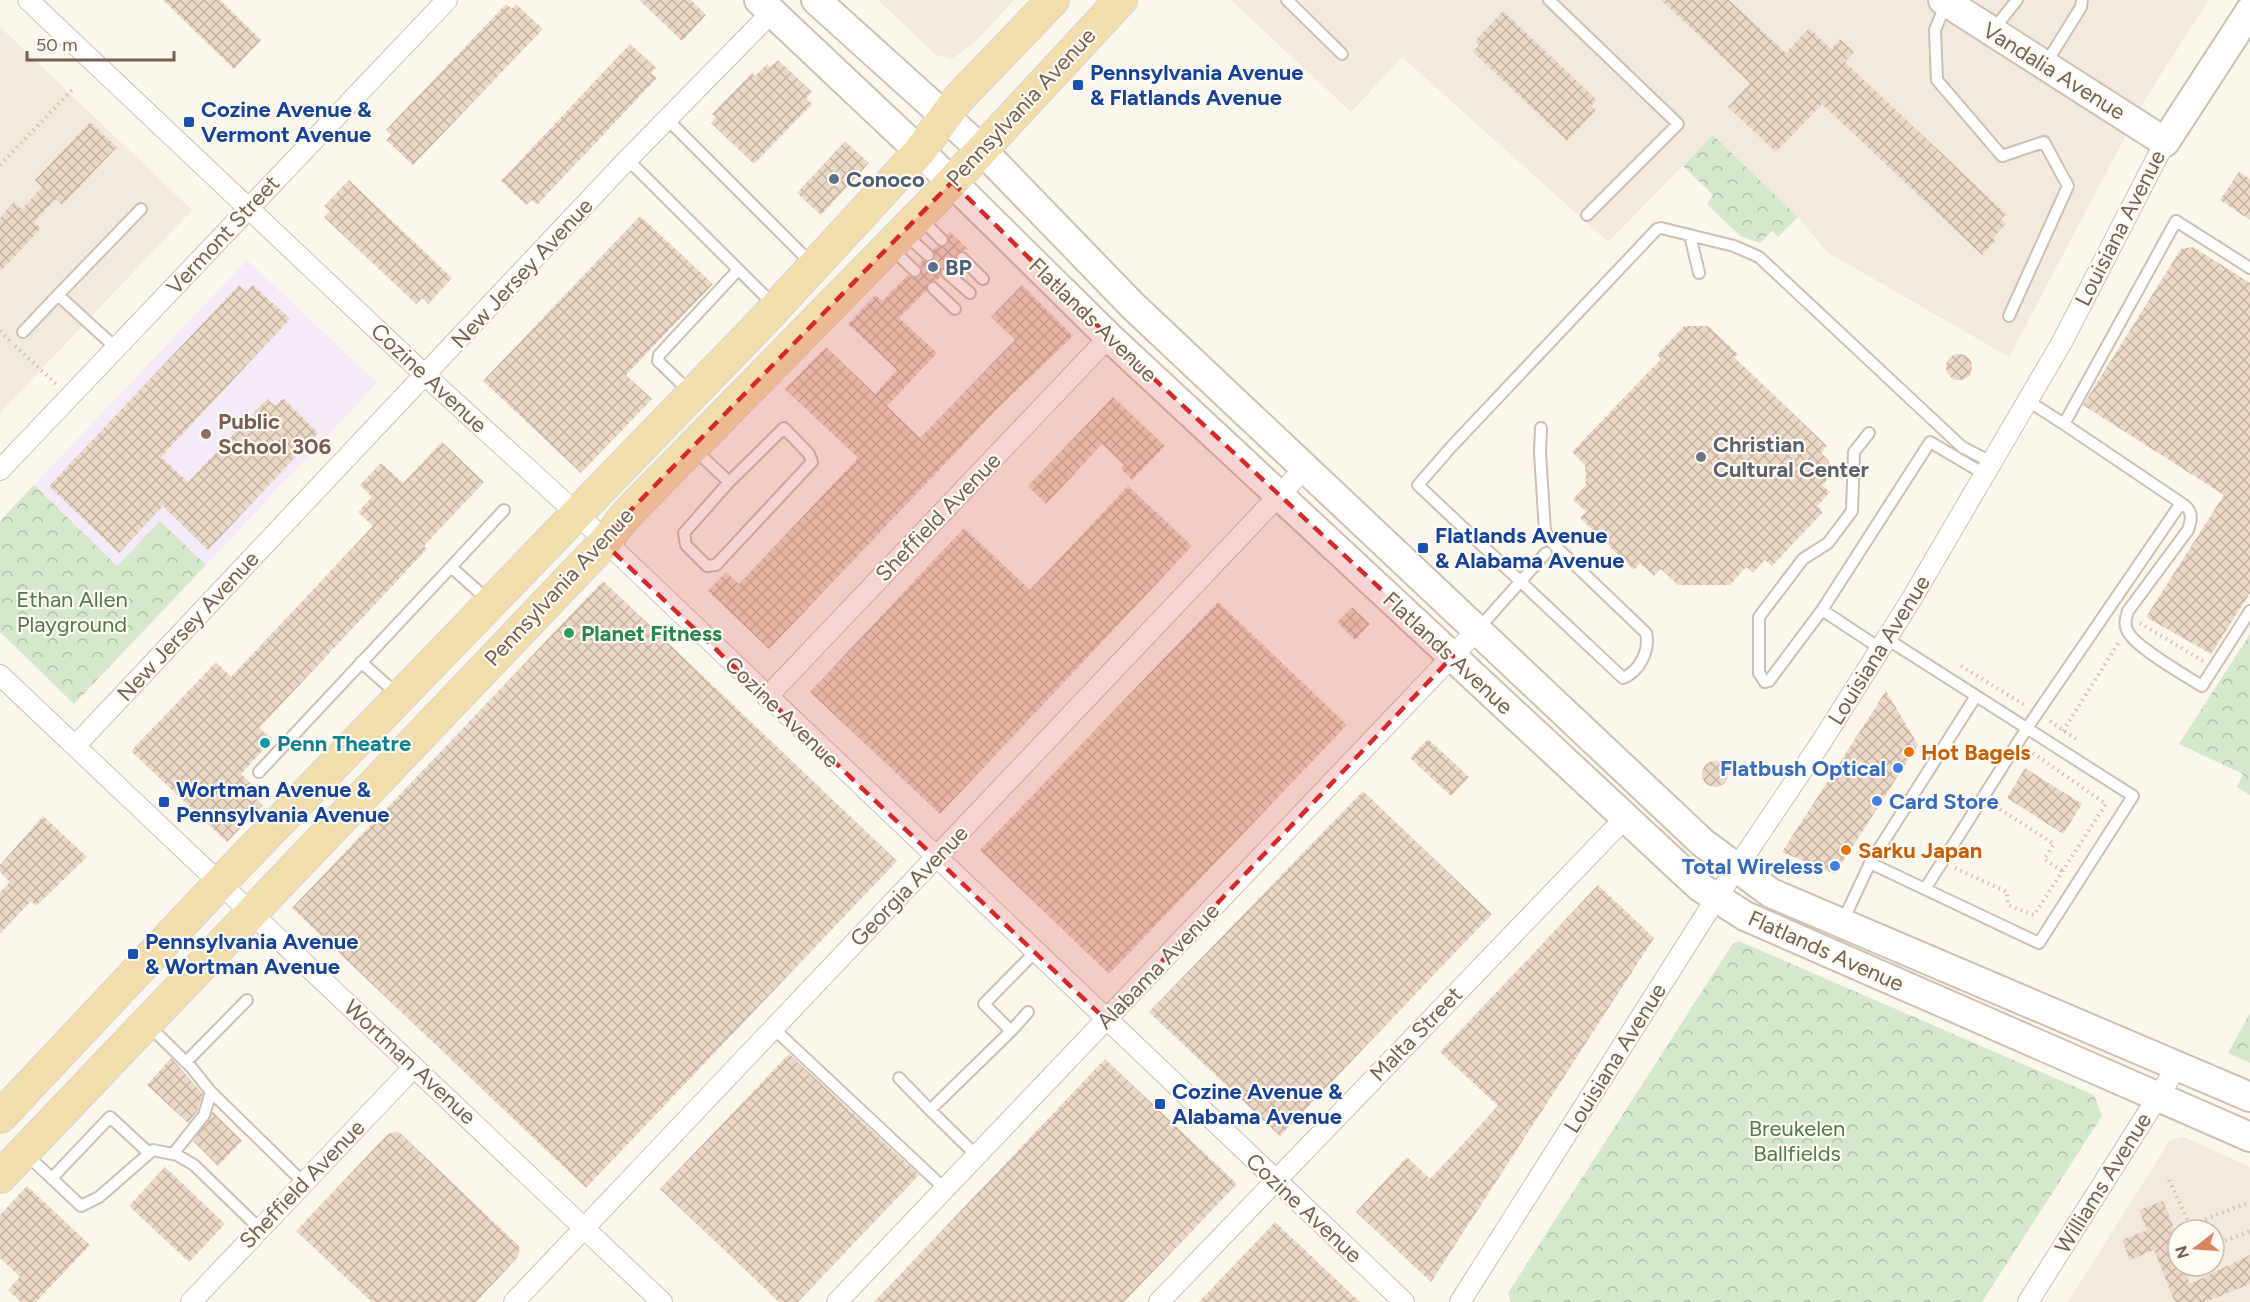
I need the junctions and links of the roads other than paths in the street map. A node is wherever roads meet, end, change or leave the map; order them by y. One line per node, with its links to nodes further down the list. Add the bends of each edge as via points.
1 (28, 0): 23 (street, Cozine Avenue)
2 (447, 0): 23 (street, Vermont Street)
3 (816, 0): 16 (main road, Flatlands Avenue)
4 (1053, 0): 16 (main road, Pennsylvania Avenue)
5 (1121, 0): 19 (main road, Pennsylvania Avenue)
6 (1287, 0): 14 (lane)
7 (1549, 0): 25 (lane, via 1678,124)
8 (2017, 0): 13 (lane)
9 (2082, 0): 15 (lane, via 2081,8)
10 (1945, 1): 13 (main road, Vandalia Avenue); 43 (lane, via 1935,30 1936,80 2002,156 2044,142 2068,186)
11 (766, 6): 17 (street, New Jersey Avenue); 20 (main road, Flatlands Avenue)
12 (2250, 11): 18 (main road, Louisiana Avenue)
13 (1993, 31): 15 (main road, Vandalia Avenue)
14 (1342, 54)
15 (2045, 65): 18 (main road, Vandalia Avenue)
16 (945, 116): 19 (main road, Flatlands Avenue); 20 (main road, Pennsylvania Avenue)
17 (667, 119): 21 (street, New Jersey Avenue); 31 (lane)
18 (2165, 142): 49 (street, Louisiana Avenue)
19 (981, 149): 22 (main road, Pennsylvania Avenue); 54 (main road, Flatlands Avenue, via 1133,306)
20 (919, 152): 22 (main road, Flatlands Avenue); 31 (main road, Pennsylvania Avenue)
21 (628, 160): 33 (lane); 47 (street, New Jersey Avenue)
22 (952, 182): 26 (main road, Pennsylvania Avenue); 45 (main road, Flatlands Avenue)
23 (248, 208): 46 (street, Vermont Street); 47 (street, Cozine Avenue)
24 (141, 209): 40 (lane)
25 (1587, 215)
26 (903, 231): 28 (lane); 29 (lane); 34 (lane); 53 (main road, Pennsylvania Avenue)
27 (1690, 235): 36 (lane); 55 (lane, via 1759,257); 65 (lane, via 1657,229 1421,479 1421,491)
28 (942, 240)
29 (928, 255)
30 (962, 258): 37 (lane)
31 (814, 266): 41 (main road, Pennsylvania Avenue)
32 (2250, 268): 50 (lane, via 2176,221)
33 (738, 270): 41 (lane); 48 (lane, via 658,355 658,361)
34 (915, 271)
35 (947, 273): 39 (lane)
36 (1699, 273)
37 (983, 279)
38 (933, 288): 42 (lane)
39 (970, 293)
40 (58, 295): 44 (lane); 46 (lane)
41 (776, 307): 48 (main road, Pennsylvania Avenue)
42 (954, 309)
43 (2009, 316)
44 (23, 332)
45 (1109, 337): 58 (main road, Flatlands Avenue); 76 (street, Sheffield Avenue)
46 (116, 348): 56 (street, Vermont Street)
47 (426, 376): 61 (street, Cozine Avenue); 78 (street, New Jersey Avenue)
48 (692, 393): 61 (main road, Pennsylvania Avenue)
49 (2028, 401): 50 (lane); 55 (street, Louisiana Avenue)
50 (2064, 424): 59 (lane)
51 (1541, 428): 65 (lane, via 1545,531 1551,542 1646,633 1645,656 1627,677 1619,677)
52 (1869, 433): 67 (lane, via 1854,452 1852,511 1828,543 1803,559 1759,617 1759,673 1765,682)
53 (691, 447): 57 (lane); 62 (main road, Pennsylvania Avenue)
54 (1304, 469): 58 (street, Georgia Avenue); 69 (main road, Flatlands Avenue)
55 (1989, 469): 67 (lane, via 1930,442); 70 (street, Louisiana Avenue)
56 (0, 470)
57 (729, 482): 57 (lane, via 684,533 686,546 706,566 716,565 812,462 784,428)
58 (1279, 496): 71 (main road, Flatlands Avenue); 81 (street, Georgia Avenue)
59 (2181, 503): 68 (lane, via 2191,512 2188,530 2128,611 2127,633 2154,656 2202,686); 77 (lane)
60 (504, 510): 64 (lane)
61 (576, 513): 62 (street, Cozine Avenue); 66 (main road, Pennsylvania Avenue)
62 (604, 543): 76 (street, Cozine Avenue); 87 (main road, Pennsylvania Avenue)
63 (1546, 553): 65 (lane)
64 (451, 567): 66 (lane); 72 (lane)
65 (1519, 583): 69 (lane)
66 (491, 602): 74 (main road, Pennsylvania Avenue)
67 (1822, 609): 70 (lane)
68 (2250, 611)
69 (1478, 629): 71 (street, Alabama Avenue); 83 (main road, Flatlands Avenue, via 1703,843)
70 (1884, 644): 75 (lane); 83 (street, Louisiana Avenue)
71 (1453, 656): 80 (main road, Flatlands Avenue); 92 (street, Alabama Avenue)
72 (362, 662): 74 (lane); 79 (lane)
73 (0, 675): 78 (street, Wortman Avenue)
74 (400, 696): 84 (main road, Pennsylvania Avenue)
75 (1976, 696): 77 (lane); 82 (lane)
76 (766, 697): 81 (street, Cozine Avenue)
77 (2027, 728): 85 (lane); 85 (lane, via 2133,796 2039,943)
78 (76, 745): 84 (street, Wortman Avenue)
79 (259, 772)
80 (1624, 819): 86 (main road, Flatlands Avenue, via 1677,869); 112 (street, Malta Street)
81 (936, 858): 89 (street, Cozine Avenue); 94 (street, Georgia Avenue)
82 (1870, 863): 85 (lane); 88 (lane)
83 (1736, 868): 86 (street, Louisiana Avenue); 88 (main road, Flatlands Avenue, via 1771,893)
84 (220, 883): 87 (street, Wortman Avenue); 104 (main road, Pennsylvania Avenue)
85 (1925, 889)
86 (1717, 897): 101 (main road, Flatlands Avenue, via 1744,916); 123 (street, Louisiana Avenue)
87 (251, 912): 93 (main road, Pennsylvania Avenue); 98 (street, Wortman Avenue)
88 (1842, 923): 97 (main road, Flatlands Avenue)
89 (1035, 952): 92 (street, Cozine Avenue); 95 (lane, via 984,1004)
90 (247, 1000): 96 (lane)
91 (1028, 1012): 95 (lane)
92 (1106, 1020): 109 (street, Alabama Avenue); 112 (street, Cozine Avenue)
93 (146, 1023): 96 (lane); 106 (main road, Pennsylvania Avenue)
94 (773, 1028): 114 (lane); 115 (street, Georgia Avenue)
95 (1011, 1031): 103 (lane)
96 (186, 1062): 100 (lane)
97 (2178, 1065): 101 (street, Williams Avenue); 102 (main road, Flatlands Avenue)
98 (414, 1067): 113 (street, Sheffield Avenue); 115 (street, Wortman Avenue)
99 (899, 1078): 103 (lane)
100 (211, 1092): 108 (lane, via 204,1115); 113 (lane)
101 (2158, 1096): 105 (main road, Flatlands Avenue); 124 (street, Williams Avenue)
102 (2250, 1097)
103 (930, 1110): 109 (lane)
104 (0, 1117)
105 (2250, 1137)
106 (24, 1152): 110 (main road, Pennsylvania Avenue); 111 (lane)
107 (149, 1153): 108 (lane, via 153,1150); 111 (lane, via 99,1197 81,1206); 111 (lane, via 110,1117)
108 (173, 1154): 116 (lane, via 194,1165)
109 (976, 1155): 114 (street, Alabama Avenue)
110 (0, 1177)
111 (52, 1178)
112 (1275, 1181): 121 (street, Malta Street); 122 (street, Cozine Avenue)
113 (304, 1183): 116 (street, Sheffield Avenue)
114 (945, 1189): 120 (street, Alabama Avenue)
115 (584, 1227): 118 (street, Georgia Avenue); 119 (street, Wortman Avenue)
116 (260, 1229): 117 (street, Sheffield Avenue)
117 (191, 1302)
118 (514, 1302)
119 (662, 1302)
120 (837, 1302)
121 (1159, 1302)
122 (1404, 1302)
123 (1460, 1302)
124 (2028, 1302)

